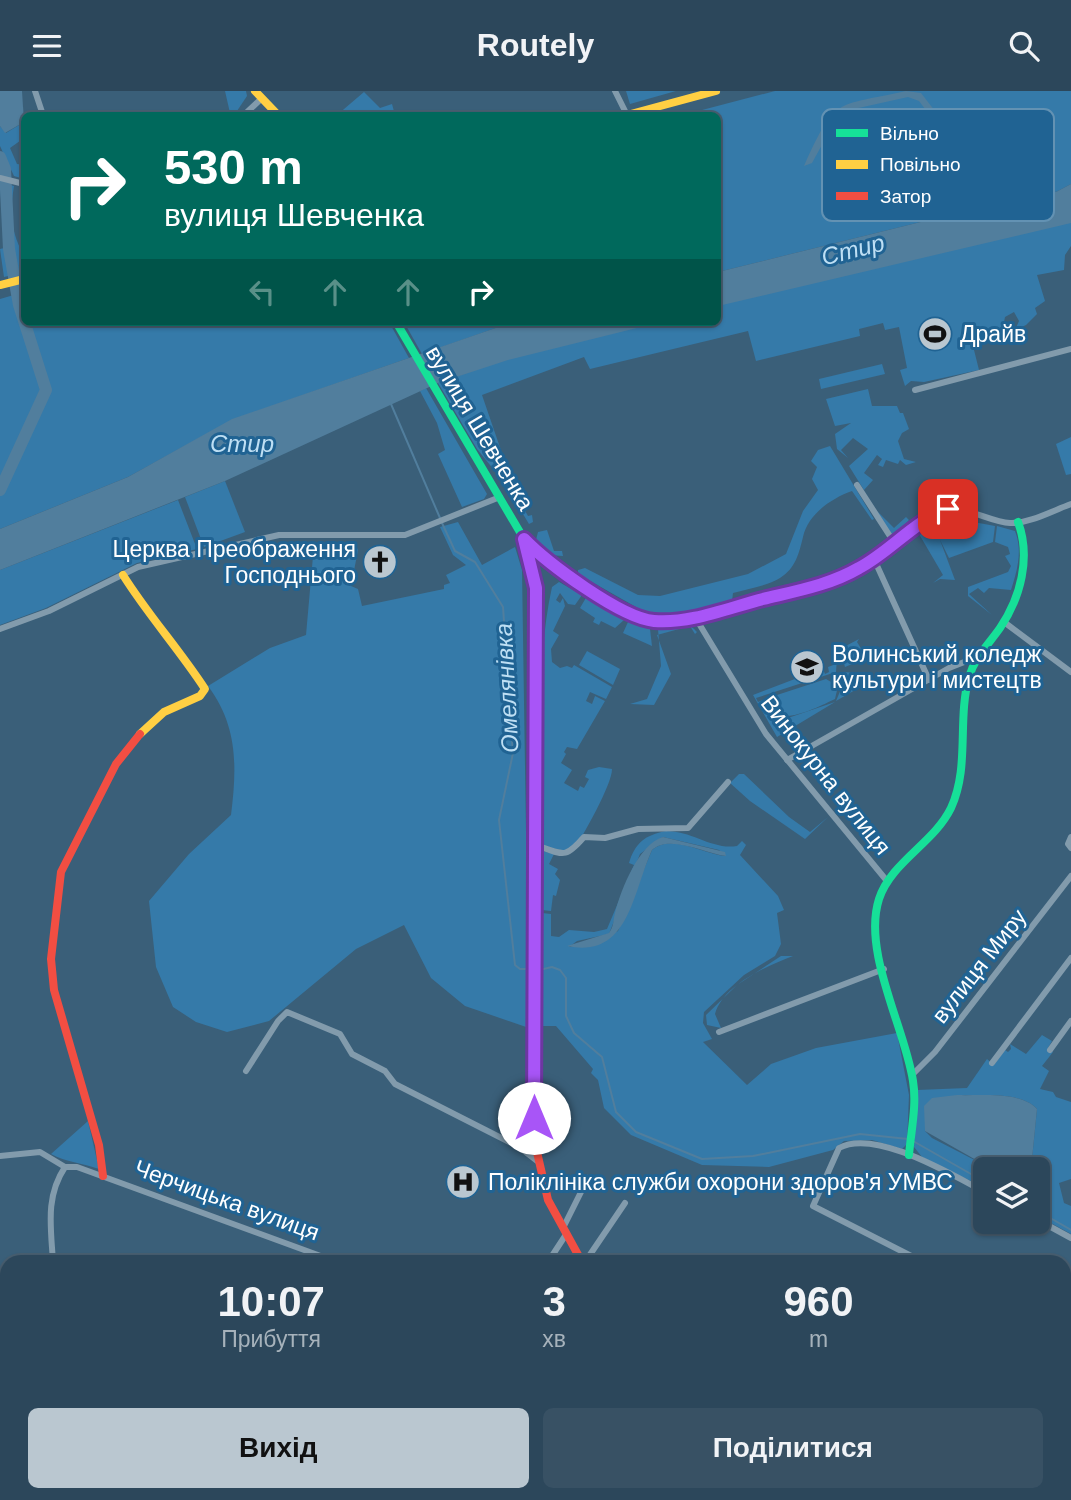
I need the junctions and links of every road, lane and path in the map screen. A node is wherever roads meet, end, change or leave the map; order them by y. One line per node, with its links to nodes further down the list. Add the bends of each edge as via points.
1 (35, 91): 5 (street)
2 (716, 91): 9 (street)
3 (617, 92): 8 (street)
4 (259, 95): 6 (street); 7 (street)
5 (42, 112)
6 (246, 112)
7 (275, 112)
8 (626, 112)
9 (638, 112)
10 (0, 178): 11 (street)
11 (21, 184)
12 (21, 280): 13 (street)
13 (4, 284)
14 (398, 326): 18 (street, вулиця Шевченка)
15 (1071, 349): 16 (street)
16 (915, 390)
17 (857, 485): 22 (street)
18 (500, 497): 21 (street, вулиця Шевченка); 24 (street, via 395,535 279,535 138,567)
19 (1071, 504): 20 (street, вулиця Шевченка)
20 (1018, 522): 22 (street, вулиця Шевченка, via 948,509 927,518); 26 (street, via 1025,561)
21 (524, 539): 25 (street, вулиця Шевченка, via 562,573 639,617 654,621); 34 (street, via 536,588)
22 (895, 544): 23 (street, вулиця Шевченка)
23 (874, 559): 25 (street, вулиця Шевченка, via 833,581); 30 (street)
24 (123, 575): 27 (street); 50 (street, Черчицька вулиця, via 205,689 146,727 116,764 61,872 51,959 54,990 99,1145)
25 (695, 617): 31 (street, Винокурна вулиця, via 766,734)
26 (1004, 622): 28 (street); 29 (street)
27 (0, 629)
28 (977, 657): 30 (street); 37 (street, via 965,696 959,785 952,806)
29 (1071, 673)
30 (929, 680): 31 (street)
31 (787, 760): 37 (street, Винокурна вулиця)
32 (728, 782): 34 (street, via 688,828 584,837 568,853)
33 (1071, 837): 35 (street)
34 (536, 845): 48 (street)
35 (1071, 848)
36 (1071, 876): 45 (street, вулиця Миру, via 935,1052)
37 (887, 881): 39 (street, via 875,924)
38 (1071, 958): 43 (street)
39 (884, 968): 41 (street); 45 (street)
40 (1071, 1021): 42 (street)
41 (719, 1032)
42 (1050, 1049)
43 (992, 1063)
44 (246, 1071): 48 (street, via 288,1012 340,1034 352,1054 385,1071 395,1084 519,1147)
45 (912, 1075): 46 (street)
46 (909, 1155): 52 (street); 62 (street, via 872,1144 845,1145 813,1206)
47 (0, 1156): 49 (street, Черчицька вулиця, via 40,1152)
48 (537, 1161): 55 (street)
49 (65, 1167): 50 (street, Черчицька вулиця); 57 (street, via 54,1184 50,1212)
50 (103, 1176): 58 (street, Черчицька вулиця)
51 (588, 1178): 55 (street)
52 (973, 1186)
53 (625, 1203): 61 (street)
54 (1050, 1227): 56 (street)
55 (563, 1233): 59 (street); 60 (street)
56 (1071, 1238)
57 (53, 1255)
58 (318, 1255)
59 (552, 1255)
60 (578, 1255)
61 (588, 1255)
62 (909, 1255)

